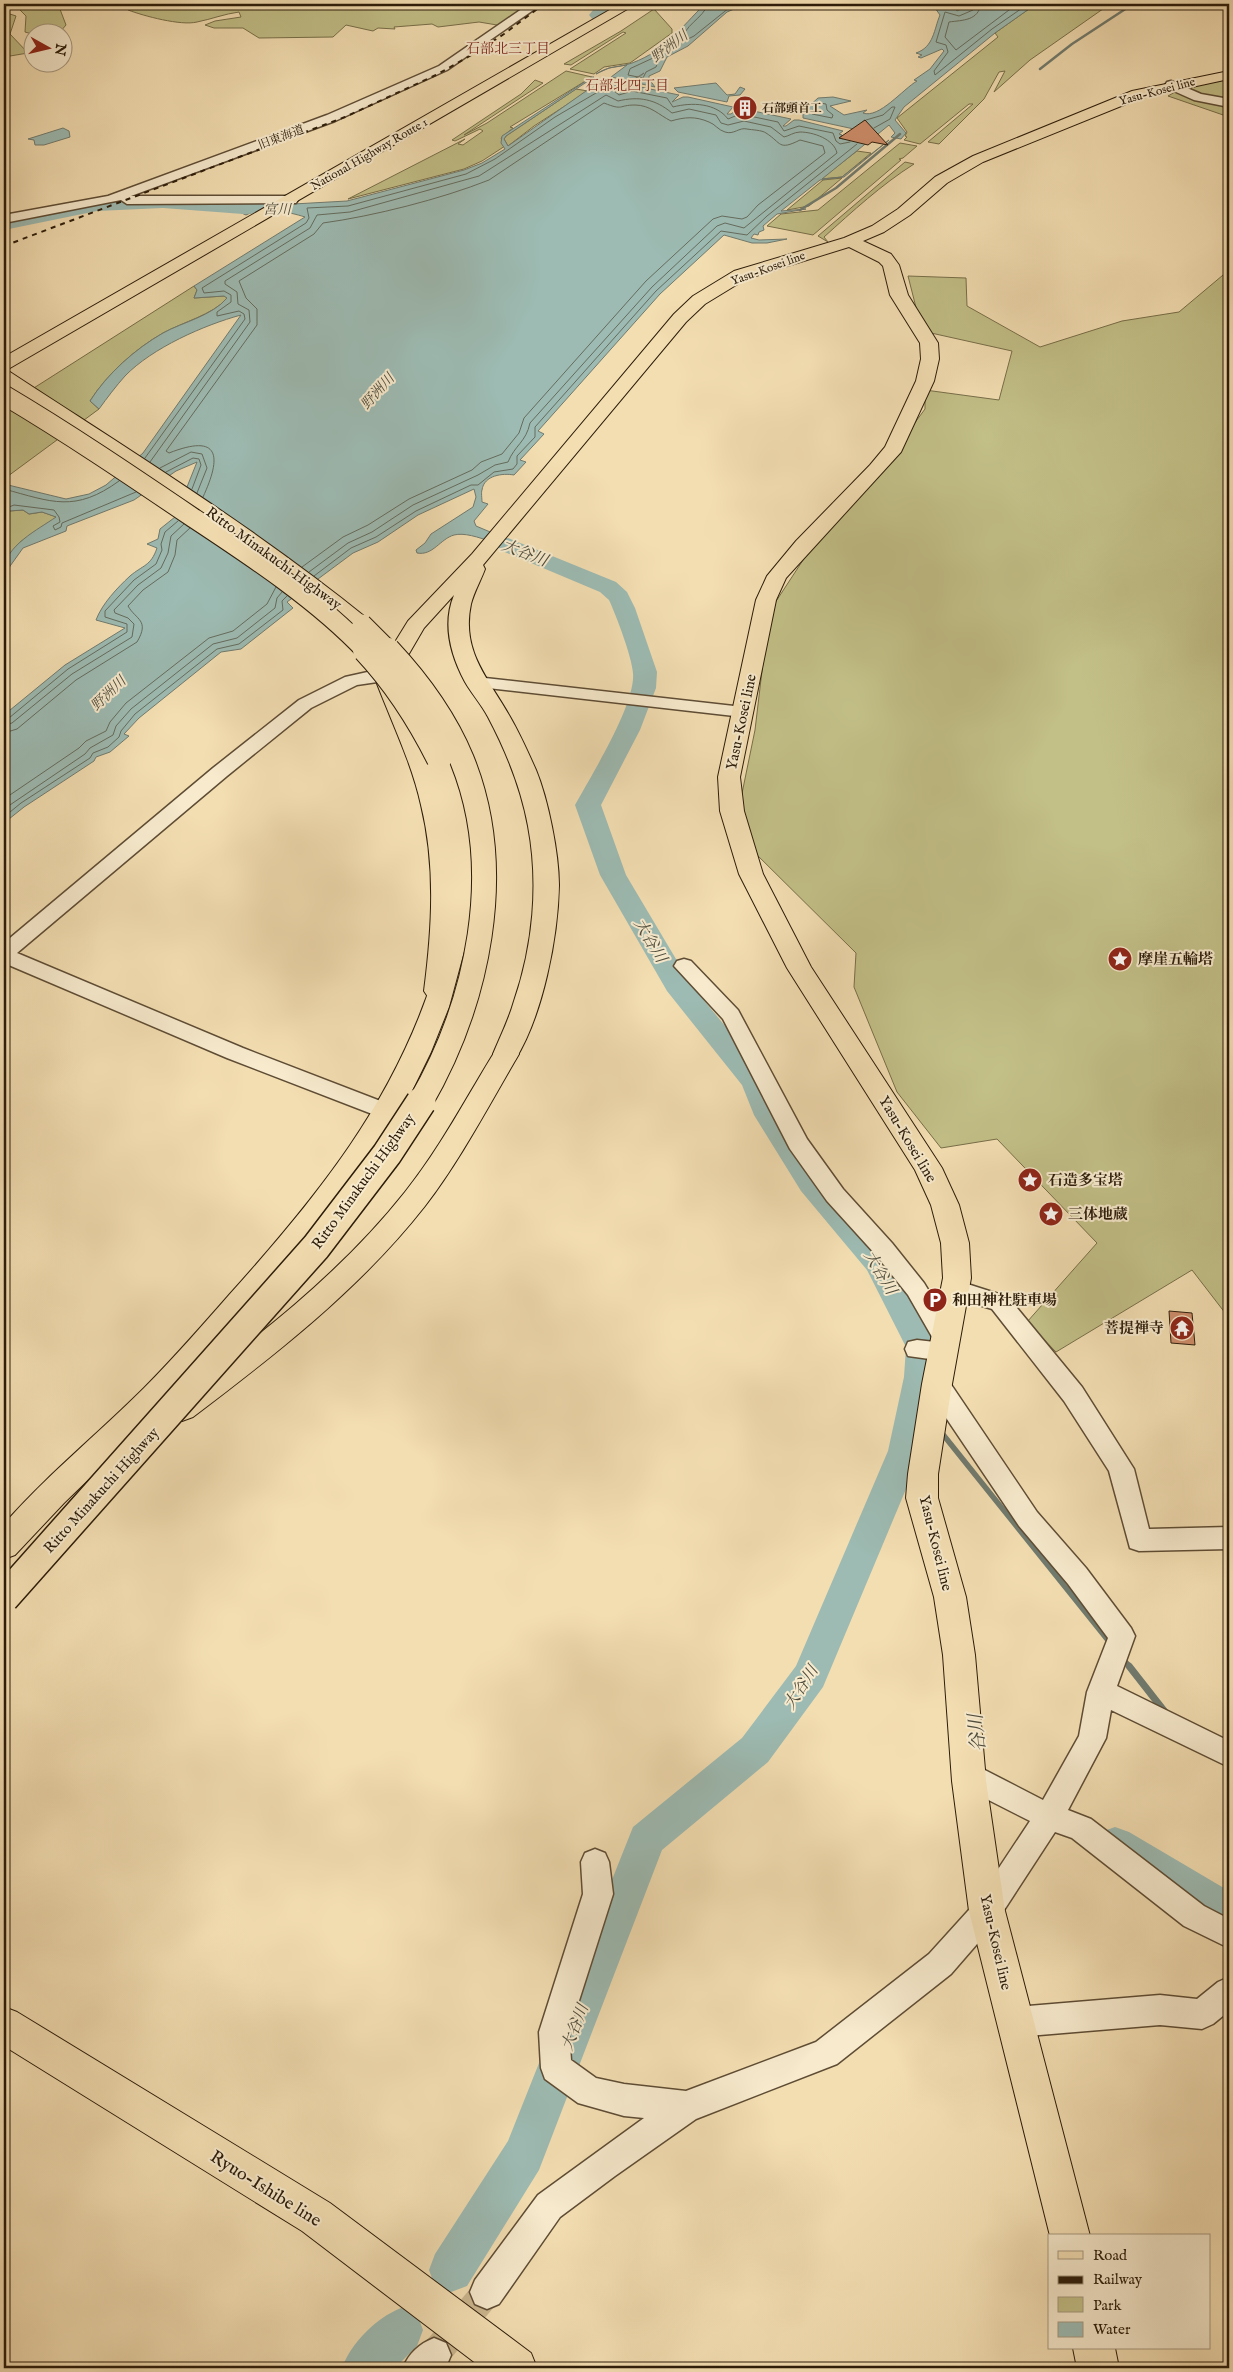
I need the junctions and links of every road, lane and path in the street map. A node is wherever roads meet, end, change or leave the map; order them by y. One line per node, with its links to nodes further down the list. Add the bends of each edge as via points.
1 (536, 4): 6 (street, 旧東海道, via 467,54 427,77 331,118)
2 (629, 4): 7 (main road, National Highway Route 1)
3 (1229, 75): 4 (main road, Yasu-Kosei line)
4 (1171, 85): 5 (street, via 1198,97); 9 (main road, Yasu-Kosei line, via 1119,101 978,158 941,180 891,221)
5 (1229, 103)
6 (111, 199): 7 (street); 8 (street, 旧東海道)
7 (288, 202): 10 (main road, National Highway Route 1)
8 (4, 219)
9 (850, 241): 13 (main road, Yasu-Kosei line, via 740,275 699,300 680,318); 16 (main road, Yasu-Kosei line, via 885,258 891,265 899,295 929,343 926,381 894,448 777,576 766,600)
10 (4, 364)
11 (4, 376): 27 (main road, Ritto Minakuchi Highway, bridge, via 132,458 313,583 381,642 410,673 438,714 458,751 471,785 480,830 483,914 475,967 460,1013 439,1066 410,1120 342,1214 263,1309)
12 (4, 395): 19 (main road, Ritto Minakuchi Highway, bridge, via 225,539 291,587 350,634 395,683 439,758 450,788 460,836 465,900)
13 (483, 554): 14 (main road, Yasu-Kosei line, via 415,625); 15 (main road, Yasu-Kosei line, via 461,603 459,619 460,647)
14 (385, 676): 17 (street, via 351,681 305,704); 19 (main road, via 420,762 439,834 443,934)
15 (476, 682): 16 (street); 26 (main road, Yasu-Kosei line, via 498,715 525,771 540,826 547,884 539,955 527,1002 506,1054 454,1142 415,1199 339,1281 272,1342 154,1429)
16 (743, 712): 21 (main road, Yasu-Kosei line, via 729,777 732,811 751,874 799,968 928,1168 956,1243)
17 (4, 954): 20 (street, via 235,1053)
18 (684, 966): 22 (street, via 731,1015 798,1143 835,1195 916,1289)
19 (432, 1021): 20 (main road, Ritto Minakuchi Highway, via 419,1054)
20 (388, 1112): 25 (main road, Ritto Minakuchi Highway, via 360,1156 311,1221 213,1333 141,1410 30,1516)
21 (955, 1289): 22 (main road, Yasu-Kosei line); 24 (street, via 1000,1303 1073,1394 1121,1469 1139,1540)
22 (935, 1347): 23 (main road, Yasu-Kosei line)
23 (936, 1384): 28 (street, via 1028,1519 1122,1636); 30 (main road, Yasu-Kosei line, via 922,1498 932,1524 950,1598 959,1655)
24 (1229, 1538)
25 (4, 1546)
26 (4, 1551)
27 (4, 1598)
28 (1102, 1692): 29 (street); 31 (street, via 1092,1738)
29 (1229, 1755)
30 (969, 1776): 31 (street); 33 (main road, Yasu-Kosei line)
31 (1049, 1817): 33 (street); 34 (street, via 1081,1828 1194,1916)
32 (595, 1862): 38 (street, via 598,1894 554,2032 562,2073 588,2092)
33 (987, 1911): 36 (main road, Yasu-Kosei line); 38 (street, via 940,1964 826,2053)
34 (1229, 1934)
35 (1229, 1992): 36 (street, via 1202,2014 1160,2010)
36 (1015, 2022): 39 (main road, Yasu-Kosei line)
37 (4, 2025): 42 (main road, Ryuo-Ishibe line, via 316,2217)
38 (686, 2107): 40 (street, via 549,2206)
39 (1069, 2234)
40 (487, 2292)
41 (1094, 2350): 43 (main road)
42 (516, 2368)
43 (1098, 2368)

